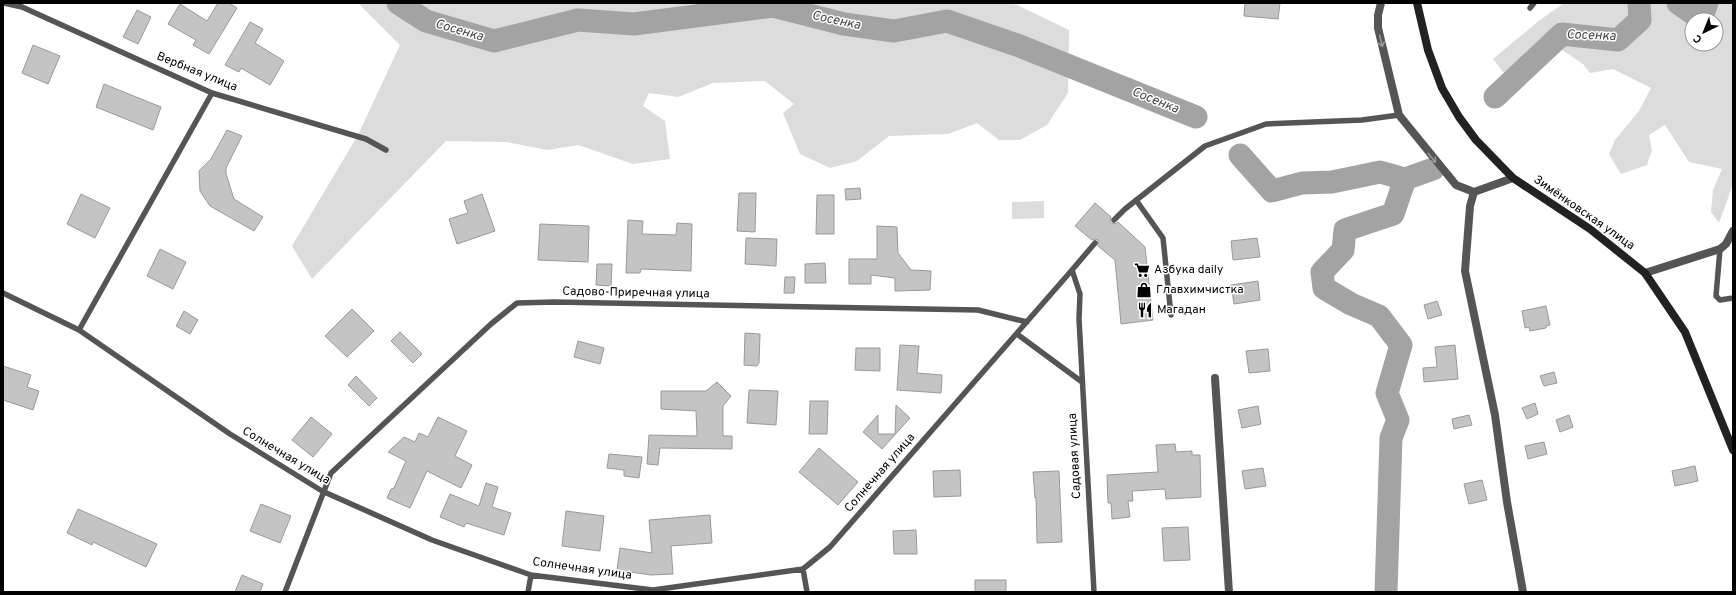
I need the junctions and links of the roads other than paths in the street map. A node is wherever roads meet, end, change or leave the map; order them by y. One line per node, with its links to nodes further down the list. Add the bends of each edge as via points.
1 (4, 3): 6 (lane, Вербная улица, via 22,7)
2 (1381, 3): 7 (street, one-way to 7, via 1378,28)
3 (1417, 3): 9 (main road, Зимёнковская улица, via 1428,50 1442,88 1476,140)
4 (1534, 3): 5 (lane)
5 (1530, 8)
6 (212, 93): 8 (lane, Вербная улица, via 366,139); 22 (lane)
7 (1399, 115): 10 (street, one-way to 10, via 1456,186); 11 (lane, via 1362,120 1266,124 1205,146)
8 (386, 150)
9 (1513, 178): 10 (street); 17 (main road, Зимёнковская улица, via 1590,229)
10 (1474, 192): 35 (street, via 1470,206 1465,270 1495,415)
11 (1136, 200): 12 (lane); 20 (lane, via 1163,238)
12 (1114, 220)
13 (1733, 232): 15 (street)
14 (1095, 243): 16 (lane, Солнечная улица)
15 (1720, 249): 17 (street); 19 (lane, via 1716,296 1720,300)
16 (1072, 270): 21 (lane, Солнечная улица); 25 (lane, Садовая улица, via 1080,294)
17 (1645, 273): 26 (main road, Зимёнковская улица, via 1685,332)
18 (3, 293): 22 (lane, Солнечная улица)
19 (1733, 298)
20 (1171, 315)
21 (1026, 322): 23 (lane, Солнечная улица); 27 (lane, Садово-Приречная улица, via 978,310 517,303 491,324 331,473)
22 (79, 330): 27 (lane, Солнечная улица, via 230,434)
23 (1017, 334): 25 (lane); 28 (lane, Солнечная улица, via 830,547)
24 (1216, 378): 34 (street)
25 (1082, 382): 33 (lane, Садовая улица)
26 (1733, 450)
27 (322, 491): 29 (lane, Солнечная улица, via 432,540); 30 (lane, Садово-Приречная улица)
28 (803, 569): 29 (lane, Солнечная улица, via 653,590); 32 (lane)
29 (531, 575): 31 (lane)
30 (285, 592)
31 (528, 592)
32 (807, 592)
33 (1094, 592)
34 (1229, 592)
35 (1523, 592)

